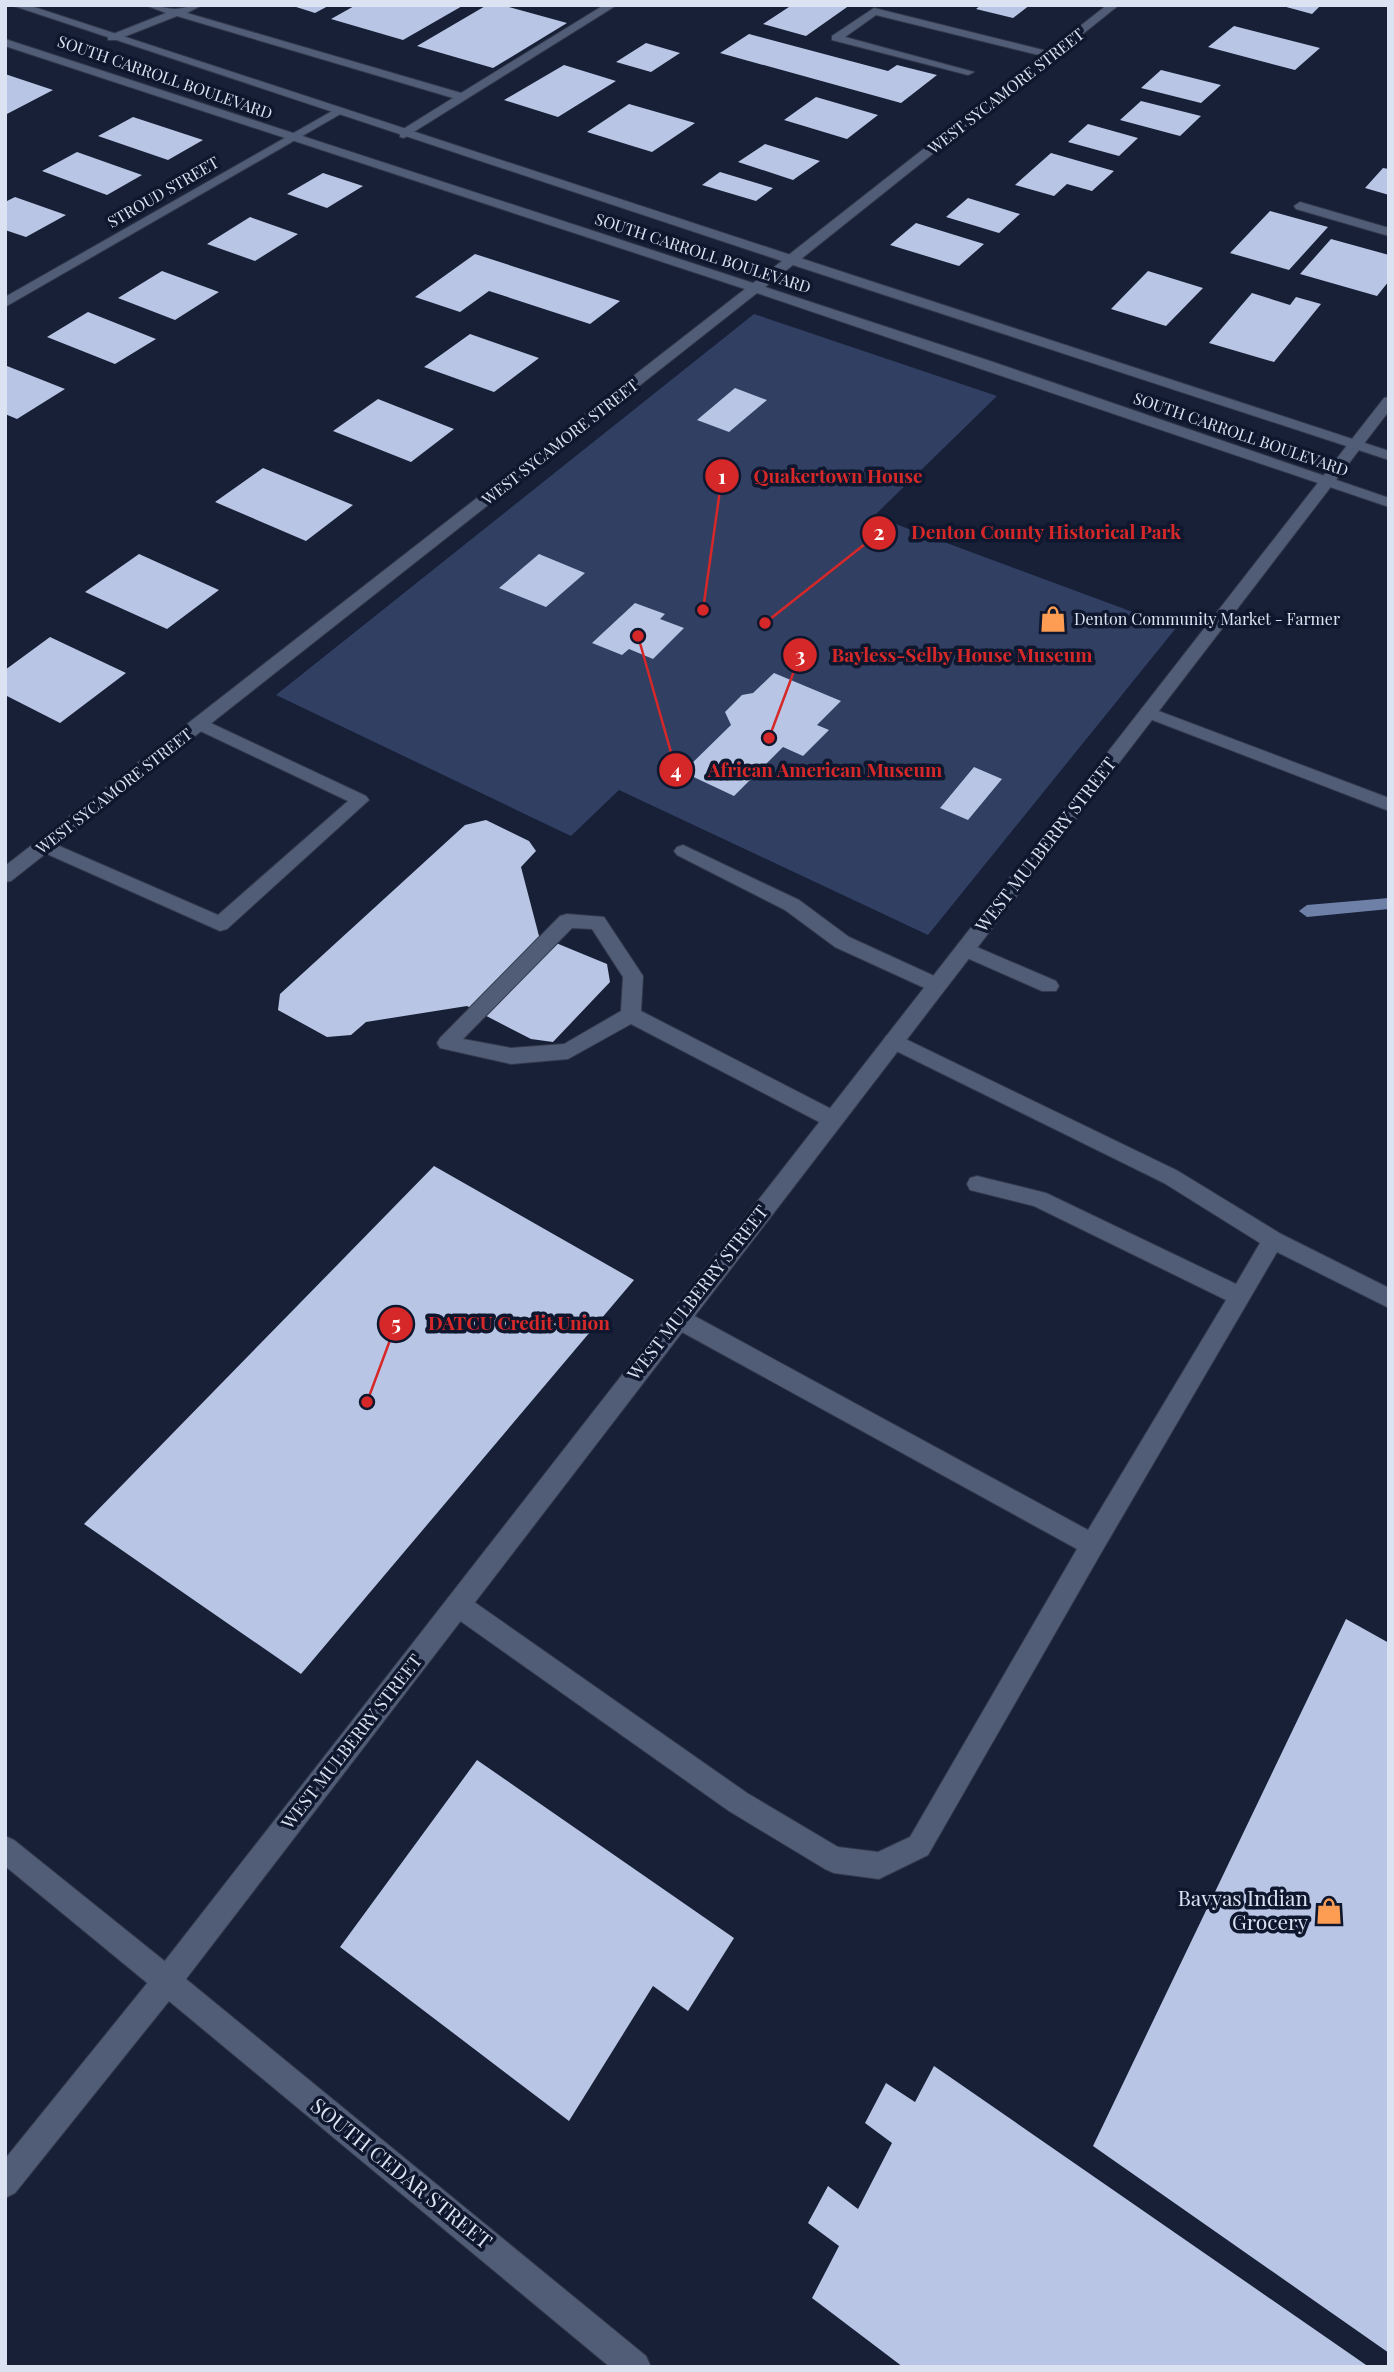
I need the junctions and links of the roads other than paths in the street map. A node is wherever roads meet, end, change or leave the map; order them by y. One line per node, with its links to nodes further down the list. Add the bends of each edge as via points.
1 (16, 5): 7 (street, SOUTH CARROLL BOULEVARD)
2 (150, 5): 6 (street)
3 (197, 5): 6 (street)
4 (612, 5): 11 (street)
5 (1114, 5): 9 (street, WEST SYCAMORE STREET)
6 (177, 15): 7 (street); 11 (street)
7 (112, 38): 12 (street, SOUTH CARROLL BOULEVARD)
8 (5, 42): 14 (street, SOUTH CARROLL BOULEVARD)
9 (1051, 55): 10 (street, via 874,11 836,38); 17 (street, WEST SYCAMORE STREET)
10 (968, 72)
11 (461, 97): 13 (street)
12 (338, 112): 13 (street, SOUTH CARROLL BOULEVARD); 14 (street, STROUD STREET)
13 (404, 134): 17 (street, SOUTH CARROLL BOULEVARD)
14 (292, 138): 18 (street, SOUTH CARROLL BOULEVARD); 19 (street, STROUD STREET)
15 (1300, 206): 16 (street)
16 (1389, 232)
17 (791, 260): 18 (street, WEST SYCAMORE STREET); 21 (street, SOUTH CARROLL BOULEVARD)
18 (756, 288): 23 (street, SOUTH CARROLL BOULEVARD); 26 (street, WEST SYCAMORE STREET)
19 (5, 303)
20 (1389, 401): 21 (street, WEST MULBERRY STREET)
21 (1354, 445): 22 (street, SOUTH CARROLL BOULEVARD); 23 (street, WEST MULBERRY STREET)
22 (1389, 456)
23 (1327, 482): 24 (street, SOUTH CARROLL BOULEVARD); 25 (street, WEST MULBERRY STREET)
24 (1389, 503)
25 (1149, 712): 27 (street); 31 (street, WEST MULBERRY STREET)
26 (200, 724): 28 (street, WEST SYCAMORE STREET); 28 (street, via 360,800 220,924)
27 (1389, 805)
28 (44, 846): 30 (street, WEST SYCAMORE STREET)
29 (682, 850): 32 (street, via 792,905 842,942)
30 (5, 876)
31 (965, 949): 32 (street, WEST MULBERRY STREET); 33 (street)
32 (936, 985): 35 (street, WEST MULBERRY STREET)
33 (1049, 986)
34 (631, 1015): 34 (street, via 633,976 619,954 597,922 568,921 447,1043 511,1056 568,1051); 36 (street)
35 (893, 1041): 36 (street, WEST MULBERRY STREET); 38 (street, via 1171,1177)
36 (832, 1119): 41 (street, WEST MULBERRY STREET)
37 (977, 1184): 39 (street, via 1039,1199)
38 (1273, 1240): 39 (street); 40 (street)
39 (1240, 1296): 42 (street)
40 (1389, 1299)
41 (679, 1319): 42 (street); 43 (street, WEST MULBERRY STREET)
42 (1092, 1545): 43 (street, via 919,1846 879,1867 834,1860 738,1802)
43 (458, 1605): 45 (street, WEST MULBERRY STREET)
44 (5, 1850): 45 (street, SOUTH CEDAR STREET)
45 (167, 1981): 46 (street, WEST MULBERRY STREET); 47 (street, SOUTH CEDAR STREET)
46 (5, 2183)
47 (635, 2367)

